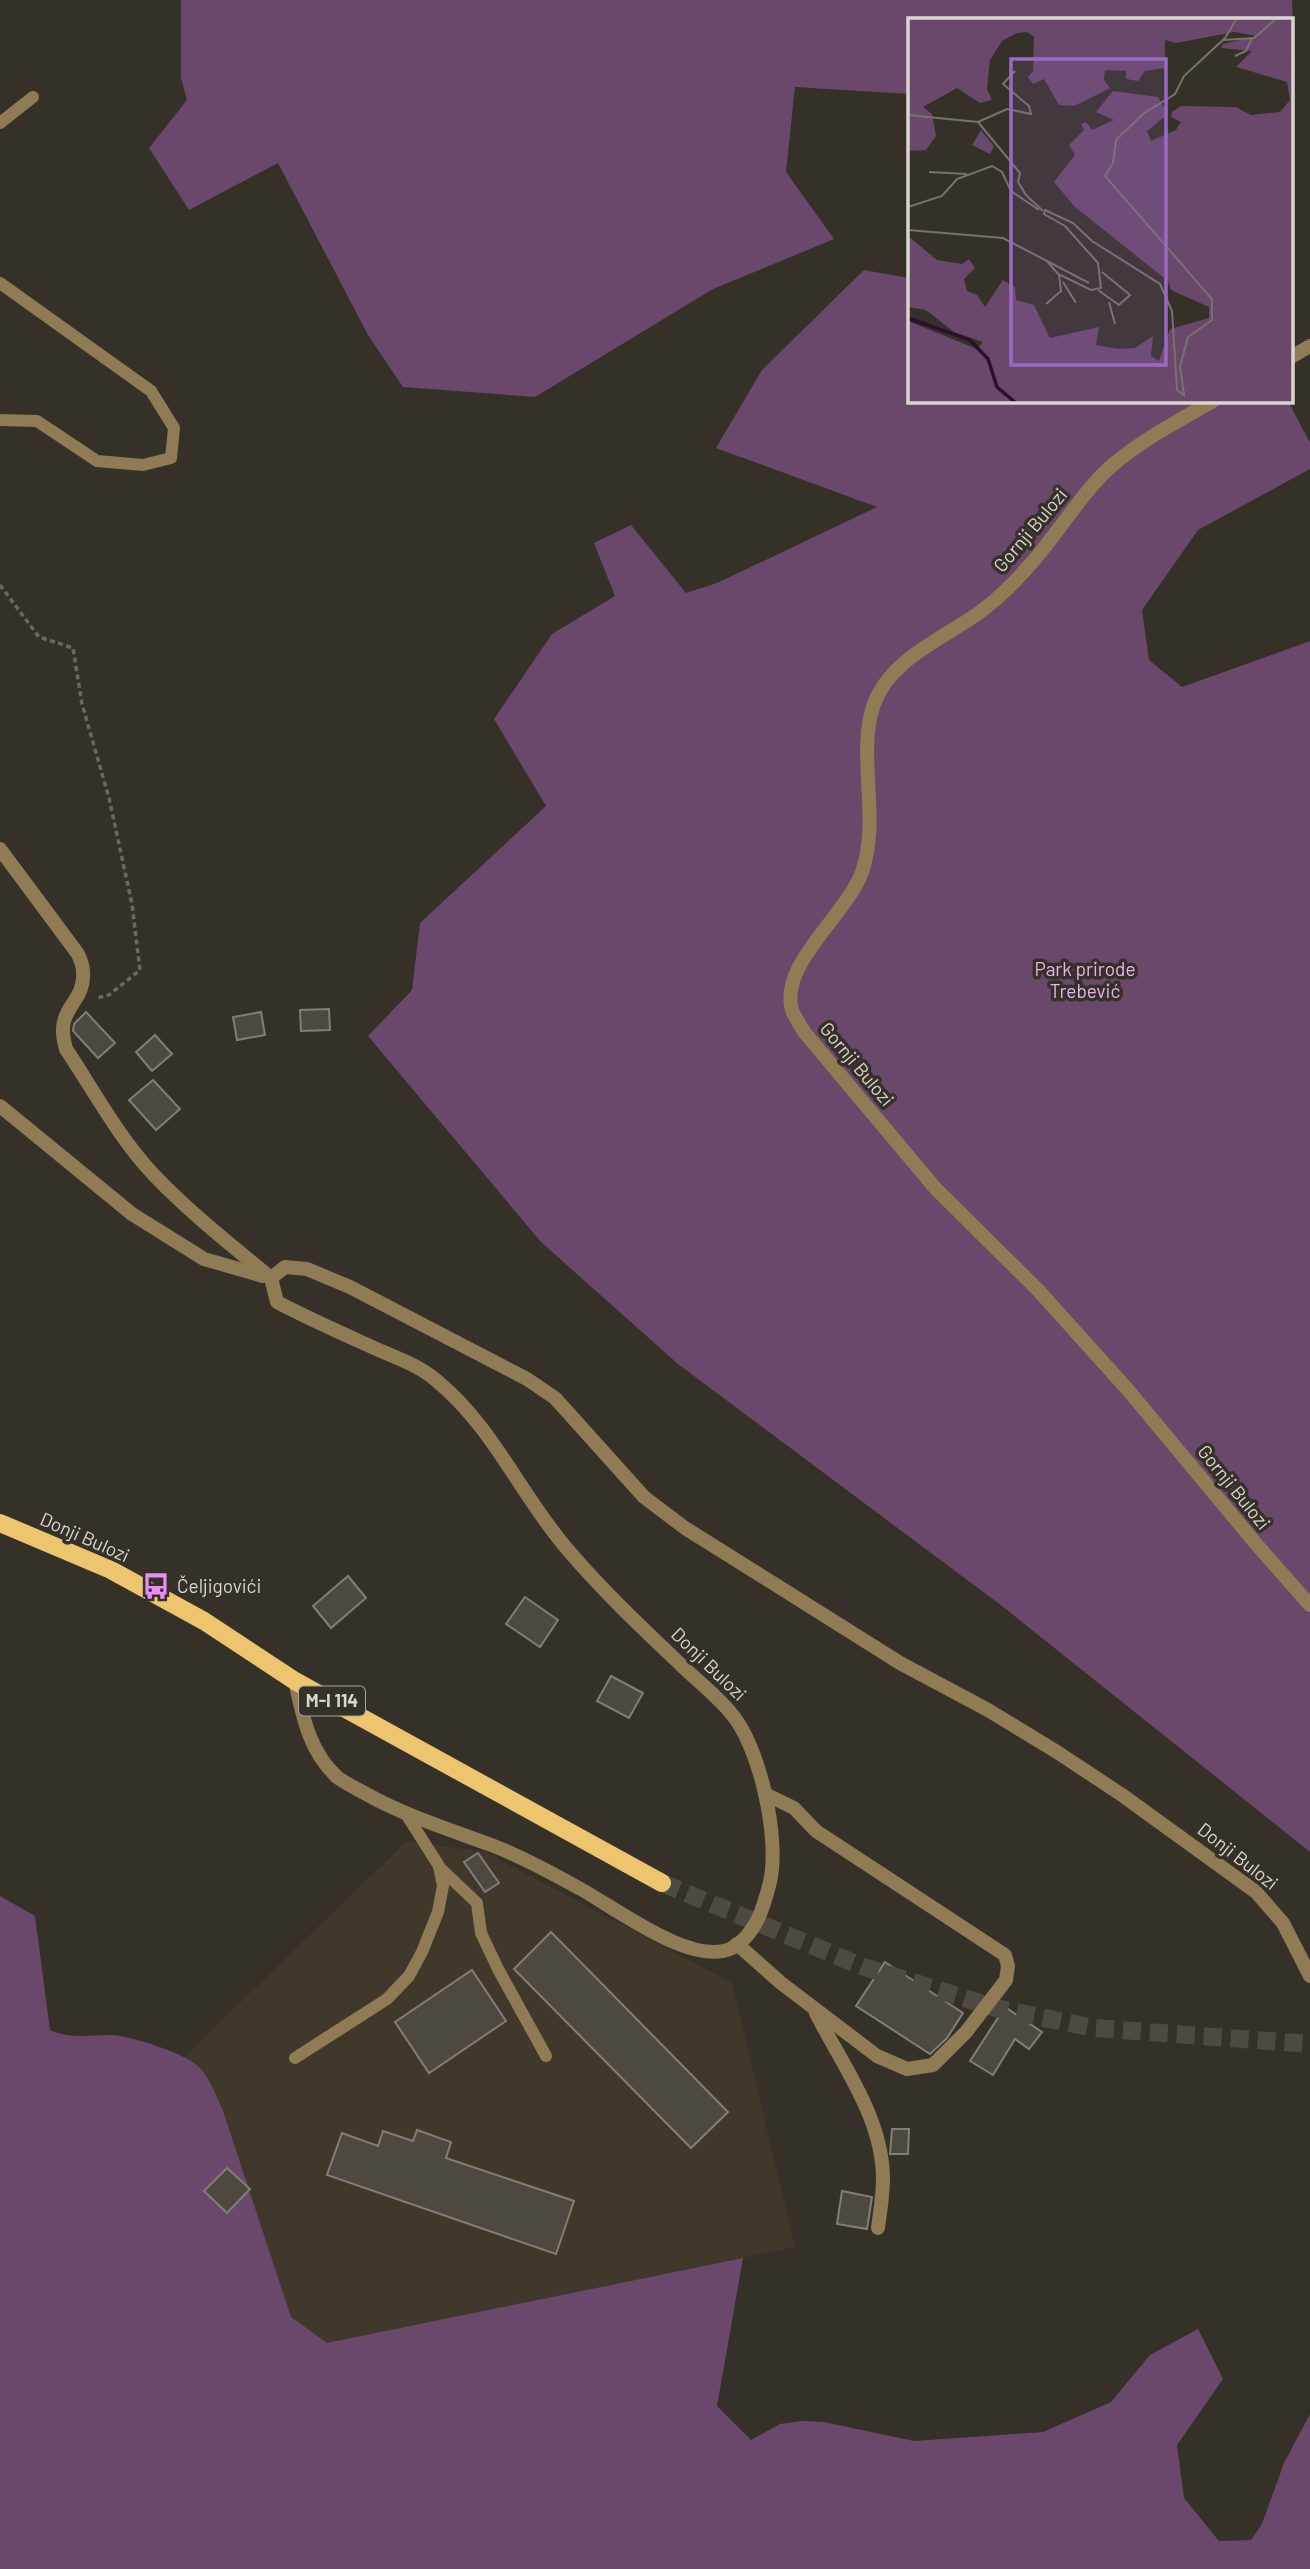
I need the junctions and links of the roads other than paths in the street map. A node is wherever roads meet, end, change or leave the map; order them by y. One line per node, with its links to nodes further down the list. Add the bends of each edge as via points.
1 (33, 97): 2 (lane)
2 (0, 123)
3 (0, 283): 7 (lane, via 151,391 174,428 171,458 143,465 97,461 37,421)
4 (1310, 346): 5 (street)
5 (1292, 356)
6 (1211, 402): 12 (street, Gornji Bulozi, via 1112,465 1023,573 985,608 907,661 886,682 874,703 868,729 871,828 862,872 845,905 799,964 791,985 792,1009 805,1033 920,1171 1128,1390)
7 (0, 420)
8 (0, 849): 10 (street, via 78,954 83,971 80,991 63,1020 66,1049 152,1173)
9 (0, 1106): 10 (street, via 132,1214 204,1259)
10 (271, 1278): 14 (street, Donji Bulozi, via 277,1302 414,1366 460,1402 497,1447 565,1548 615,1603 732,1713); 19 (street, Donji Bulozi, via 285,1267 307,1269 527,1379 555,1398 644,1497 685,1528 900,1663 1057,1752 1256,1892 1283,1923)
11 (0, 1524): 13 (main road, Donji Bulozi / M-I 114, via 111,1570 204,1620)
12 (1310, 1605)
13 (295, 1681): 15 (street, via 307,1733 322,1760 340,1780); 17 (main road, Donji Bulozi / M-I 114)
14 (765, 1794): 18 (street, Donji Bulozi, via 773,1868 756,1924); 20 (street, via 794,1808 816,1831 990,1944 1005,1955 1009,1966 1006,1980 966,2032 933,2065 907,2069 877,2056)
15 (406, 1814): 16 (lane); 18 (street, via 554,1874 679,1946 708,1953)
16 (439, 1866): 21 (lane, via 477,1903 486,1945); 22 (lane, via 443,1886 438,1912 409,1976 387,1999)
17 (662, 1883)
18 (737, 1944): 20 (street)
19 (1310, 1976)
20 (814, 2008): 23 (street, via 872,2123 883,2178)
21 (546, 2056)
22 (295, 2058)
23 (878, 2228)

